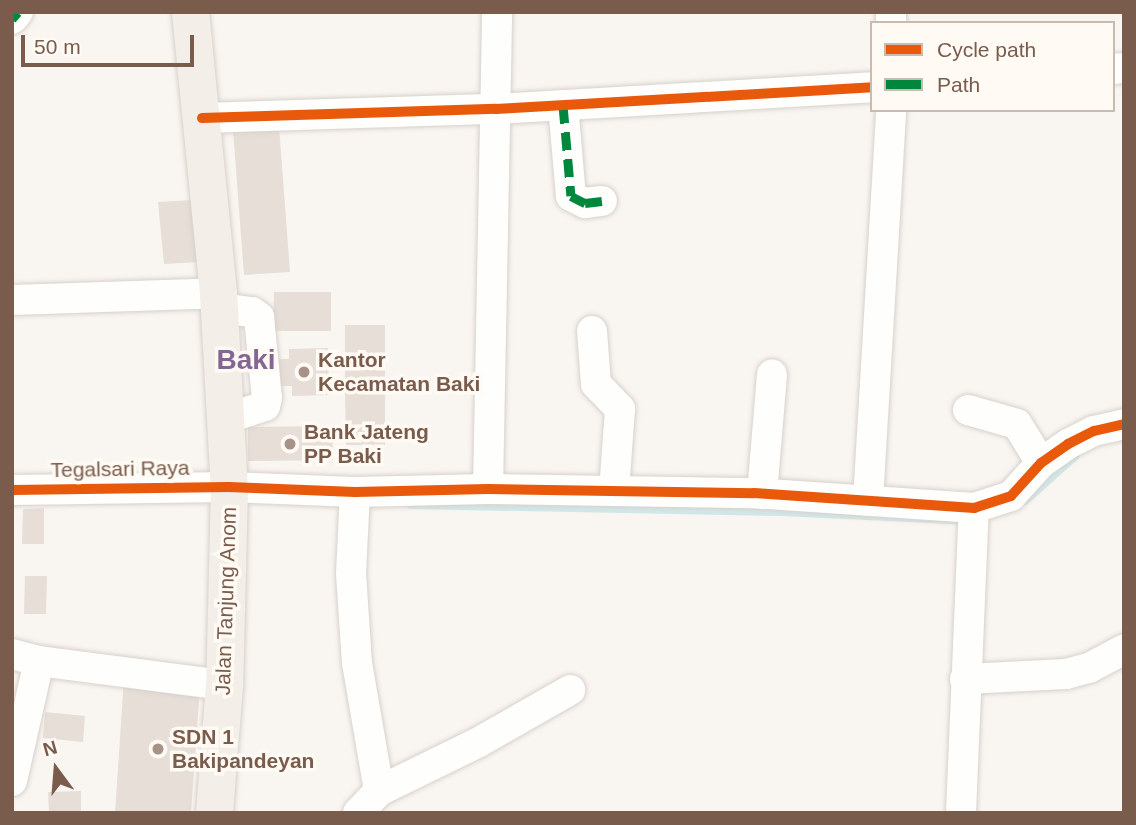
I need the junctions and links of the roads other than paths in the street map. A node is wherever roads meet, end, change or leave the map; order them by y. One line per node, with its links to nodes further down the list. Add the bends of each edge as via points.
1 (18, 12): 4 (street)
2 (190, 12): 9 (main road, Jalan Tanjung Anom)
3 (497, 12): 7 (street)
4 (12, 19)
5 (870, 87): 6 (street)
6 (563, 105): 7 (street); 10 (street, via 572,196 585,203)
7 (496, 109): 9 (street); 19 (street)
8 (891, 112): 24 (street)
9 (202, 118): 12 (main road, Jalan Tanjung Anom)
10 (602, 201)
11 (12, 300): 12 (street)
12 (218, 301): 18 (main road, Jalan Tanjung Anom)
13 (593, 331): 21 (street, via 596,384 620,409)
14 (772, 374): 23 (street)
15 (968, 410): 17 (street, via 1017,424)
16 (1124, 424): 17 (street, via 1094,431)
17 (1041, 463): 25 (street, via 1011,496)
18 (229, 487): 20 (street, Tegalsari Raya); 22 (street, Tegalsari Raya); 29 (main road, Jalan Tanjung Anom)
19 (488, 489): 21 (street, Tegalsari Raya); 22 (street, Tegalsari Raya)
20 (12, 490)
21 (614, 491): 23 (street, Tegalsari Raya)
22 (355, 492): 32 (street, via 351,573 357,663)
23 (762, 494): 24 (street, Tegalsari Raya)
24 (868, 500): 25 (street, Tegalsari Raya)
25 (974, 516): 28 (street)
26 (1124, 649): 28 (street, via 1089,668 1066,674)
27 (26, 657): 29 (street); 31 (street)
28 (965, 679): 35 (street)
29 (224, 685): 33 (main road, Jalan Tanjung Anom)
30 (570, 690): 32 (street, via 480,742)
31 (12, 781)
32 (379, 791): 34 (street)
33 (214, 813)
34 (358, 813)
35 (961, 813)

